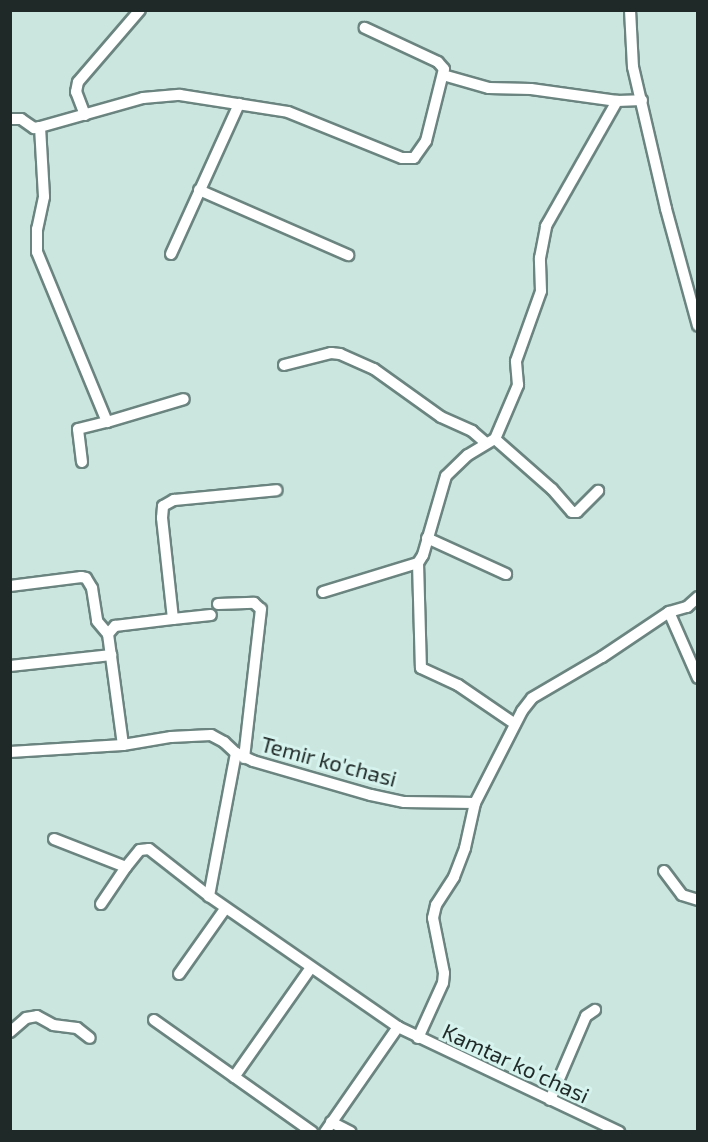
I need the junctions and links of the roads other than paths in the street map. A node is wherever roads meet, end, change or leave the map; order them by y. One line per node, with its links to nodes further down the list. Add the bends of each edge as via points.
1 (140, 10): 8 (street, via 78,82 76,92)
2 (630, 10): 5 (street, via 630,46)
3 (364, 28): 4 (street, via 438,62 444,69)
4 (443, 75): 6 (street, via 489,88 531,89); 7 (street, via 426,141 419,154 408,159 288,112)
5 (642, 100): 6 (street); 14 (street)
6 (617, 101): 19 (street, via 546,226 540,258 541,291 516,361 518,385)
7 (239, 104): 8 (street, via 180,95 143,98); 11 (street)
8 (84, 116): 10 (street)
9 (10, 119): 10 (street)
10 (40, 127): 18 (street, via 44,197 37,252)
11 (199, 190): 12 (street); 13 (street)
12 (171, 254)
13 (348, 255)
14 (693, 295): 15 (street)
15 (698, 326)
16 (284, 365): 19 (street, via 331,352 340,354 374,369 441,417)
17 (184, 399): 18 (street)
18 (107, 422): 20 (street, via 78,429)
19 (490, 441): 22 (street, via 552,489 572,512 577,512); 23 (street, via 456,464 446,476)
20 (82, 462)
21 (277, 490): 32 (street, via 174,500 163,506)
22 (598, 491)
23 (428, 538): 24 (street); 25 (street)
24 (418, 563): 27 (street); 37 (street, via 421,668 458,685)
25 (506, 574)
26 (10, 586): 33 (street, via 86,578 92,588 97,621)
27 (323, 592)
28 (698, 597): 30 (street, via 687,607)
29 (218, 604): 40 (street, via 254,603 261,609)
30 (669, 612): 36 (street); 37 (street, via 532,698)
31 (212, 615): 32 (street)
32 (173, 619): 33 (street, via 115,626)
33 (108, 634): 34 (street)
34 (111, 655): 35 (street); 38 (street)
35 (10, 666)
36 (698, 678)
37 (515, 724): 41 (street)
38 (123, 745): 39 (street, Temir ko'chasi); 40 (street, Temir ko'chasi, via 211,735)
39 (10, 752)
40 (240, 756): 41 (street, Temir ko'chasi, via 404,802); 45 (street)
41 (475, 803): 56 (street, via 454,877 435,905 433,918 444,973)
42 (54, 839): 43 (street)
43 (126, 867): 45 (street, Kamtar koʻchasi, via 140,850 149,849); 47 (street, Kamtar koʻchasi)
44 (664, 871): 46 (street, via 682,895)
45 (209, 896): 48 (street, Kamtar koʻchasi)
46 (698, 900)
47 (101, 904)
48 (225, 909): 49 (street, Kamtar koʻchasi); 50 (street)
49 (310, 969): 53 (street, Kamtar koʻchasi); 57 (street)
50 (179, 974)
51 (595, 1010): 58 (street, via 586,1016)
52 (154, 1020): 57 (street)
53 (398, 1027): 56 (street, Kamtar koʻchasi); 59 (street)
54 (10, 1032): 55 (street, via 26,1018 37,1016 53,1025 77,1028)
55 (90, 1038)
56 (418, 1038): 58 (street, Kamtar koʻchasi)
57 (234, 1077): 60 (street)
58 (550, 1101): 62 (street, Kamtar koʻchasi)
59 (328, 1127): 61 (street)
60 (312, 1131)
61 (351, 1131)
62 (619, 1131)

